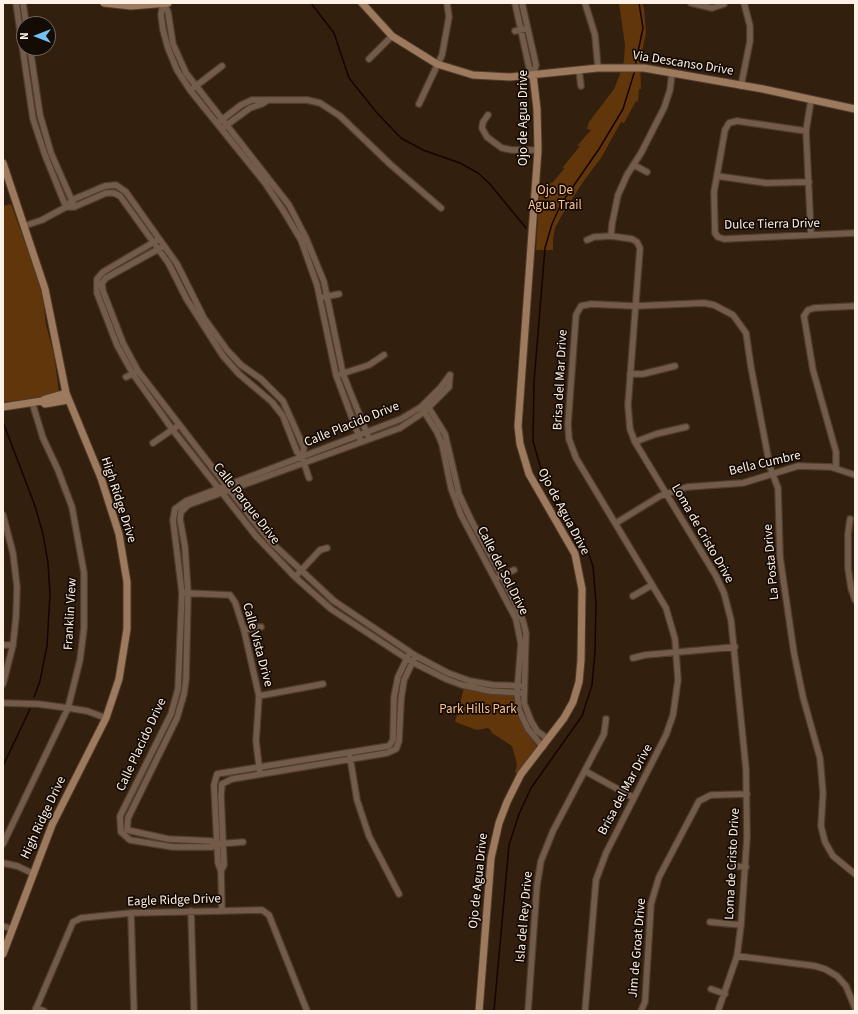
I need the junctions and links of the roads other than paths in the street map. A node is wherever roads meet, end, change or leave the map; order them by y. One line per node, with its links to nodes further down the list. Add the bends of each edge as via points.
1 (104, 3): 2 (street, via 131,6)
2 (165, 3): 29 (street, via 161,15 168,48 177,70)
3 (362, 3): 16 (street, Via Descanso Drive)
4 (447, 3): 19 (street, via 448,24 442,54)
5 (515, 3): 14 (street)
6 (522, 3): 13 (street, Ojo de Agua Drive)
7 (585, 3): 23 (street, via 595,35)
8 (691, 3): 11 (street, via 712,8)
9 (744, 3): 28 (street, via 750,37)
10 (18, 4): 12 (street); 22 (street)
11 (724, 4)
12 (23, 16)
13 (529, 28): 14 (street); 26 (street, Ojo de Agua Drive, via 536,65)
14 (522, 30): 15 (street); 26 (street)
15 (515, 31)
16 (392, 36): 18 (street); 19 (street, Via Descanso Drive)
17 (31, 56): 20 (street)
18 (369, 59)
19 (437, 64): 26 (street, Via Descanso Drive, via 473,75); 33 (street)
20 (32, 66): 22 (street); 40 (street)
21 (222, 66): 29 (street)
22 (26, 67): 40 (street, via 33,119)
23 (598, 68): 24 (street, Via Descanso Drive); 25 (street, Via Descanso Drive, via 634,67)
24 (579, 70): 26 (street, Via Descanso Drive); 27 (street)
25 (672, 73): 28 (street, Via Descanso Drive); 43 (street, via 664,108)
26 (533, 75): 41 (street, Ojo de Agua Drive)
27 (581, 86)
28 (740, 86): 32 (street, Via Descanso Drive)
29 (193, 88): 37 (street)
30 (252, 100): 31 (street); 34 (street); 37 (street)
31 (268, 100): 34 (street); 53 (street, via 307,100 331,108)
32 (810, 100): 35 (street, Via Descanso Drive); 39 (street)
33 (419, 104)
34 (254, 107): 38 (street)
35 (855, 108)
36 (488, 115): 41 (street, via 482,128 487,136 502,148)
37 (219, 121): 38 (street)
38 (224, 127): 60 (street, via 267,181)
39 (806, 131): 45 (street, Dulce Tierra Drive, via 737,121 729,123 725,130); 46 (street)
40 (43, 139): 49 (street); 50 (street)
41 (538, 150): 159 (street, Ojo de Agua Drive, via 519,432 529,474 575,554 582,589 579,682 573,702)
42 (3, 163): 55 (street, High Ridge Drive)
43 (634, 165): 44 (street); 58 (street, via 618,195)
44 (647, 172)
45 (717, 176): 46 (street, via 766,183); 57 (street, Dulce Tierra Drive, via 713,228 718,237 724,239)
46 (809, 182): 57 (street)
47 (116, 185): 48 (street); 49 (street, via 105,186); 52 (street, via 126,192)
48 (114, 193): 51 (street, via 106,193); 54 (street, via 120,196)
49 (72, 200): 50 (street); 51 (street)
50 (66, 207): 51 (street); 55 (street)
51 (74, 207)
52 (136, 207): 54 (street); 59 (street)
53 (441, 208)
54 (131, 211): 62 (street)
55 (24, 226): 81 (street, High Ridge Drive, via 46,289)
56 (855, 233): 57 (street, Dulce Tierra Drive)
57 (811, 235)
58 (611, 236): 61 (street, Loma de Cristo Drive); 68 (street, Loma de Cristo Drive, via 632,239 640,248)
59 (159, 239): 62 (street); 63 (street)
60 (304, 239): 66 (street, via 324,282); 67 (street)
61 (587, 240)
62 (153, 242): 63 (street); 64 (street, via 103,272 97,279)
63 (161, 247): 64 (street); 70 (street)
64 (99, 283): 73 (street, Calle Parque Drive, via 123,343); 74 (street, Calle Parque Drive, via 97,293)
65 (339, 294): 66 (street)
66 (327, 297): 67 (street); 75 (street)
67 (320, 298): 77 (street)
68 (635, 306): 76 (street, Loma de Cristo Drive); 100 (street, La Posta Drive, via 704,303 726,310 738,320 748,338 754,386); 113 (street, Brisa del Mar Drive, via 587,305 579,308 576,315 568,434 576,458)
69 (855, 306): 99 (street, via 814,308 808,310 804,316 813,370 836,452)
70 (202, 319): 79 (street, via 241,365); 80 (street, via 223,356)
71 (384, 355): 75 (street, via 369,365)
72 (675, 366): 76 (street, via 643,374)
73 (138, 371): 74 (street); 86 (street, Calle Parque Drive)
74 (132, 374): 78 (street); 88 (street, Calle Parque Drive)
75 (343, 374): 77 (street); 89 (street)
76 (630, 374): 92 (street, Loma de Cristo Drive, via 628,420)
77 (336, 375): 90 (street)
78 (126, 377)
79 (263, 381): 80 (street); 95 (street, via 283,401 304,448)
80 (257, 388): 95 (street, via 283,416 296,452)
81 (67, 396): 82 (street); 156 (street, High Ridge Drive, via 101,478 119,534 127,582 127,629 119,679)
82 (32, 402): 84 (street); 154 (street, Franklin View, via 43,438 72,507 84,573 84,628 80,660)
83 (427, 405): 83 (street, Calle Placido Drive, via 449,387 450,375 442,388); 85 (street, Calle Placido Drive); 97 (street, Calle del Sol Drive, via 445,434)
84 (3, 407)
85 (422, 410): 89 (street, Calle Placido Drive); 91 (street, Calle Placido Drive, via 400,428); 97 (street, Calle del Sol Drive, via 437,432)
86 (178, 425): 88 (street); 96 (street, Calle Parque Drive)
87 (686, 427): 92 (street)
88 (172, 430): 93 (street); 98 (street, Calle Parque Drive)
89 (367, 433): 90 (street, Calle Placido Drive); 91 (street)
90 (358, 436): 94 (street); 95 (street, Calle Placido Drive)
91 (369, 440): 94 (street, Calle Placido Drive)
92 (635, 442): 105 (street, Loma de Cristo Drive)
93 (153, 443)
94 (361, 443): 95 (street, Calle Placido Drive)
95 (303, 460): 102 (street); 103 (street, Calle Placido Drive)
96 (209, 464): 98 (street); 103 (street, Calle Parque Drive)
97 (450, 465): 108 (street, Calle del Sol Drive); 109 (street, Calle del Sol Drive, via 451,488)
98 (203, 468): 104 (street, Calle Parque Drive)
99 (836, 468): 100 (street, Bella Cumbre, via 798,466); 101 (street, Bella Cumbre)
100 (773, 474): 105 (street, Bella Cumbre, via 743,483 700,485); 187 (street, La Posta Drive, via 779,498 780,557 794,653 820,758 820,818 823,835 833,856)
101 (855, 474)
102 (309, 478)
103 (228, 488): 104 (street, Calle Placido Drive); 114 (street, Calle Parque Drive)
104 (221, 491): 107 (street, Calle Placido Drive, via 186,501); 110 (street, Calle Placido Drive, via 188,505); 115 (street, Calle Parque Drive)
105 (666, 494): 113 (street, Bella Cumbre); 133 (street, Loma de Cristo Drive, via 716,576 728,608)
106 (472, 505): 108 (street)
107 (175, 508): 110 (street); 123 (street, Calle Placido Drive, via 173,520)
108 (466, 508): 109 (street); 119 (street, Calle del Sol Drive)
109 (459, 511): 121 (street, Calle del Sol Drive)
110 (181, 512): 124 (street, Calle Placido Drive)
111 (3, 515): 132 (street, via 17,587)
112 (850, 519): 126 (street, via 848,568)
113 (616, 523): 122 (street, Brisa del Mar Drive)
114 (263, 532): 115 (street); 117 (street, Calle Parque Drive)
115 (256, 536): 120 (street, Calle Parque Drive)
116 (327, 548): 117 (street, via 320,550)
117 (300, 570): 120 (street); 127 (street, Calle Parque Drive, via 334,602)
118 (514, 570): 119 (street)
119 (502, 575): 121 (street); 140 (street, Calle del Sol Drive, via 526,633)
120 (295, 577): 128 (street, Calle Parque Drive)
121 (496, 579): 140 (street, Calle del Sol Drive, via 516,619)
122 (652, 585): 125 (street); 134 (street, Brisa del Mar Drive, via 669,613)
123 (182, 593): 124 (street, Calle Vista Drive); 137 (street, Calle Placido Drive)
124 (188, 593): 130 (street, Calle Vista Drive, via 230,595 235,602); 138 (street, Calle Placido Drive)
125 (633, 596)
126 (855, 600)
127 (356, 616): 128 (street); 135 (street, Calle Parque Drive)
128 (351, 622): 135 (street, Calle Parque Drive)
129 (261, 626): 130 (street)
130 (244, 630): 150 (street, Calle Vista Drive)
131 (3, 645): 132 (street)
132 (13, 645): 143 (street)
133 (735, 647): 134 (street); 173 (street, Loma de Cristo Drive)
134 (676, 652): 139 (street); 174 (street, Brisa del Mar Drive, via 678,685 673,715 659,751)
135 (408, 655): 136 (street, Calle Parque Drive); 141 (street, Calle Parque Drive); 151 (street, via 398,677)
136 (416, 656): 141 (street); 142 (street, Calle Parque Drive)
137 (180, 658): 138 (street); 155 (street, Calle Placido Drive, via 178,689)
138 (186, 658): 157 (street, Calle Placido Drive, via 184,694)
139 (633, 658)
140 (523, 661): 146 (street, Calle del Sol Drive); 147 (street, Calle del Sol Drive)
141 (412, 662): 142 (street, Calle Parque Drive); 152 (street, via 405,676)
142 (447, 676): 145 (street, Calle Parque Drive)
143 (3, 684)
144 (323, 684): 150 (street)
145 (478, 686): 146 (street, Calle Parque Drive); 148 (street, Calle Parque Drive)
146 (517, 686): 147 (street, Calle Parque Drive); 148 (street, Calle del Sol Drive)
147 (524, 686): 149 (street, Calle del Sol Drive)
148 (516, 693): 149 (street, Calle Parque Drive); 161 (street, Calle del Sol Drive, via 524,722)
149 (524, 693): 159 (street, Calle del Sol Drive, via 526,711 531,722 542,736)
150 (259, 696): 166 (street, Calle Vista Drive, via 256,741)
151 (394, 699): 152 (street); 160 (street, via 393,740)
152 (401, 700): 162 (street, via 399,741)
153 (3, 703): 154 (street)
154 (68, 708): 156 (street); 178 (street, Franklin View)
155 (171, 714): 157 (street); 165 (street, Calle Placido Drive)
156 (106, 718): 186 (street, High Ridge Drive, via 52,825)
157 (177, 718): 168 (street, Calle Placido Drive)
158 (606, 719): 169 (street, Isla del Rey Drive, via 604,734)
159 (548, 739): 161 (street, Ojo de Agua Drive)
160 (390, 745): 162 (street); 163 (street)
161 (543, 747): 206 (street, Ojo de Agua Drive, via 521,774 501,816 495,840 491,858)
162 (396, 749): 163 (street, via 387,753)
163 (350, 756): 164 (street); 167 (street); 188 (street, via 358,800 367,830)
164 (305, 760): 166 (street); 167 (street)
165 (145, 765): 168 (street); 175 (street, Calle Placido Drive, via 120,816)
166 (259, 766): 170 (street, Calle Vista Drive); 171 (street, via 222,772 217,774)
167 (306, 766): 170 (street)
168 (153, 768): 175 (street, Calle Placido Drive)
169 (585, 771): 174 (street); 207 (street, Isla del Rey Drive, via 553,831 542,861 537,885)
170 (260, 774): 172 (street)
171 (216, 778): 172 (street); 179 (street, via 214,785)
172 (224, 783): 180 (street, via 221,796)
173 (747, 794): 184 (street, Loma de Cristo Drive); 209 (street, Jim de Groat Drive, via 711,795 699,801 659,877 651,904 645,1002)
174 (634, 798): 208 (street, Brisa del Mar Drive, via 606,853 596,880)
175 (124, 831): 176 (street); 181 (street, via 130,840)
176 (173, 840): 179 (street, via 211,841); 181 (street)
177 (243, 842): 180 (street)
178 (3, 844)
179 (217, 844): 180 (street); 181 (street, via 212,847); 185 (street)
180 (224, 844): 185 (street, via 224,865)
181 (173, 847)
182 (3, 863): 186 (street)
183 (734, 866): 184 (street)
184 (746, 867): 193 (street, Loma de Cristo Drive)
185 (221, 871): 190 (street)
186 (32, 873): 195 (street, High Ridge Drive)
187 (855, 874)
188 (399, 894)
189 (191, 911): 190 (street, Eagle Ridge Drive); 191 (street, Eagle Ridge Drive); 204 (street)
190 (222, 911): 205 (street, Eagle Ridge Drive, via 262,910 269,915)
191 (131, 913): 201 (street, Eagle Ridge Drive, via 80,918 73,922); 203 (street)
192 (710, 922): 193 (street)
193 (741, 925): 197 (street, Loma de Cristo Drive)
194 (3, 926): 195 (street)
195 (12, 929): 196 (street, High Ridge Drive)
196 (3, 954)
197 (737, 956): 199 (street, Loma de Cristo Drive); 200 (street, via 825,969 837,976 846,986)
198 (711, 989): 199 (street)
199 (725, 994): 210 (street, Loma de Cristo Drive)
200 (855, 1008)
201 (35, 1009): 202 (street)
202 (44, 1011)
203 (134, 1011)
204 (194, 1011)
205 (307, 1011)
206 (479, 1011)
207 (528, 1011)
208 (586, 1011)
209 (641, 1011)
210 (718, 1011)

